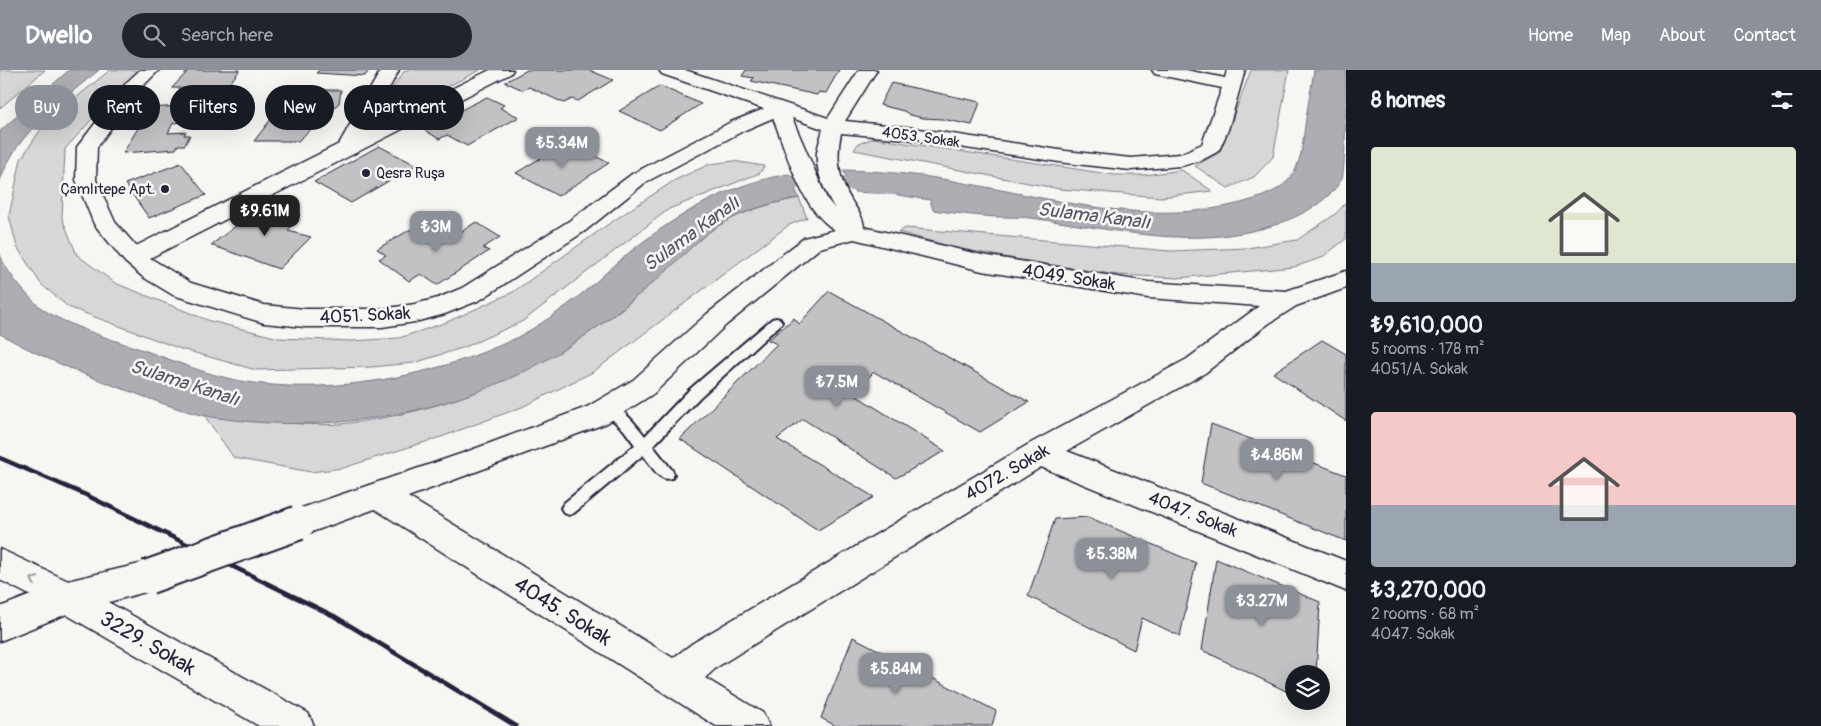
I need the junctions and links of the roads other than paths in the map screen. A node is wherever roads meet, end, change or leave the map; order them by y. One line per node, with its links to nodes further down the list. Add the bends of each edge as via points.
1 (150, 70): 12 (street, 4051. Sokak, via 133,86 87,147 86,180 105,224)
2 (390, 70): 10 (street)
3 (504, 70): 10 (street)
4 (668, 70): 8 (street, 4053. Sokak)
5 (868, 70): 9 (street)
6 (1161, 70): 7 (street)
7 (1234, 77): 9 (street, 4053. Sokak, via 1210,148 1195,156 1165,162 1131,164 1066,157 906,133)
8 (779, 108): 9 (street, 4053. Sokak); 11 (street, via 817,201 830,218); 12 (street, 4051. Sokak, via 639,178 577,226 471,294 415,313 348,319 264,314 182,289)
9 (833, 126): 11 (street, via 827,152 828,166 839,198 852,218)
10 (347, 148): 12 (street)
11 (854, 232): 14 (street, 4049. Sokak, via 982,264 1148,290); 17 (street, via 812,243 716,320 644,388)
12 (133, 257)
13 (1346, 279): 14 (street, 4072. Sokak)
14 (1298, 296): 15 (street, 4049. Sokak); 19 (street, 4072. Sokak, via 1259,318 1196,366)
15 (1346, 302)
16 (776, 322): 18 (lane, via 694,393)
17 (610, 408): 18 (lane); 21 (street, via 475,461)
18 (646, 445): 20 (lane); 22 (lane)
19 (1039, 453): 24 (street, 4047. Sokak); 27 (street, 4072. Sokak, via 705,655)
20 (667, 474)
21 (378, 494): 25 (street, bridge, via 148,577); 27 (street, 4045. Sokak)
22 (569, 508)
23 (0, 564): 25 (street, 3229. Sokak, one-way to 23)
24 (1346, 576)
25 (67, 597): 26 (street); 28 (street, 3229. Sokak)
26 (0, 624)
27 (675, 679): 29 (street, 4045. Sokak)
28 (295, 726)
29 (750, 726)

